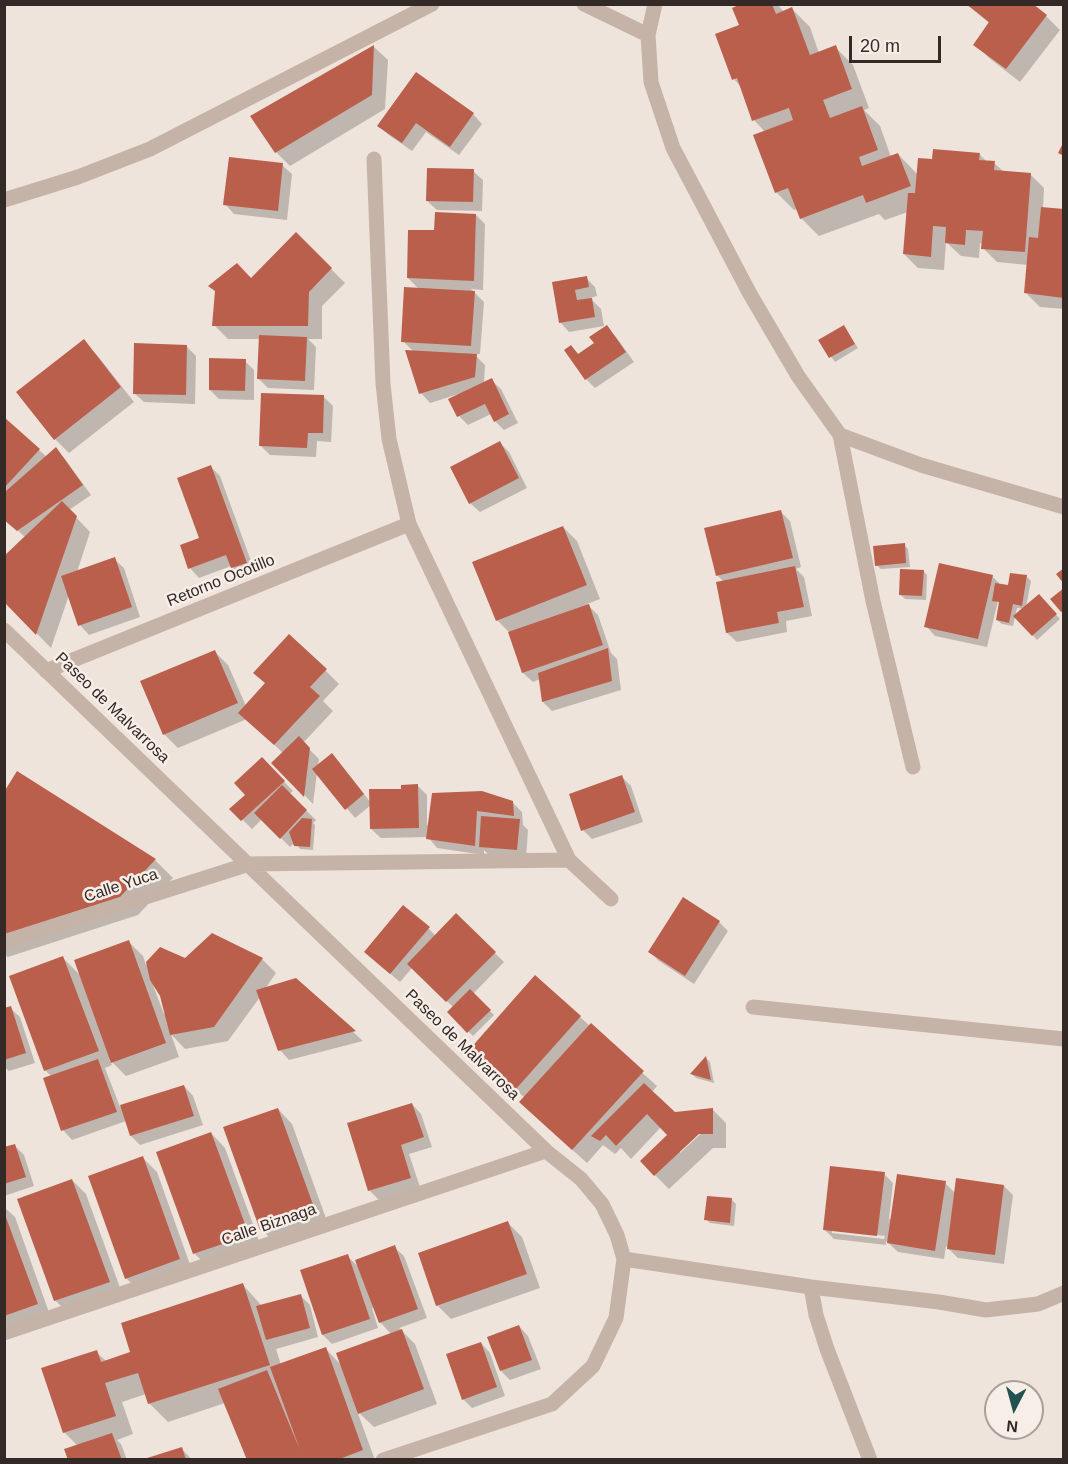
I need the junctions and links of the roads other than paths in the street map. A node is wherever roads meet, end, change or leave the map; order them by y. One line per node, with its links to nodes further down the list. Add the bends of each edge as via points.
1 (432, 4): 6 (street, via 150,149)
2 (584, 4): 4 (street)
3 (655, 4): 4 (street)
4 (648, 35): 7 (street, via 651,82 673,148 780,346)
5 (374, 159): 9 (street, via 383,384 389,439)
6 (4, 200)
7 (840, 435): 8 (street, via 921,465); 12 (street, via 873,601)
8 (1064, 507)
9 (409, 524): 11 (street, Retorno Ocotillo); 13 (street)
10 (4, 630): 11 (street, Paseo de Malvarrosa)
11 (46, 671): 14 (street, Paseo de Malvarrosa)
12 (913, 767)
13 (569, 860): 14 (street); 15 (street)
14 (249, 864): 16 (street, Calle Yuca); 19 (street, Paseo de Malvarrosa)
15 (611, 899)
16 (4, 942)
17 (753, 1007): 18 (street)
18 (1064, 1039)
19 (546, 1151): 20 (street, Paseo de Malvarrosa, via 580,1179 602,1204); 23 (street, Calle Biznaga)
20 (624, 1259): 21 (street); 24 (street, Paseo de Malvarrosa, via 616,1318 593,1365 552,1404)
21 (811, 1287): 22 (street, via 986,1310 1038,1304); 25 (street, via 827,1350)
22 (1064, 1293)
23 (4, 1333)
24 (383, 1460)
25 (870, 1460)

